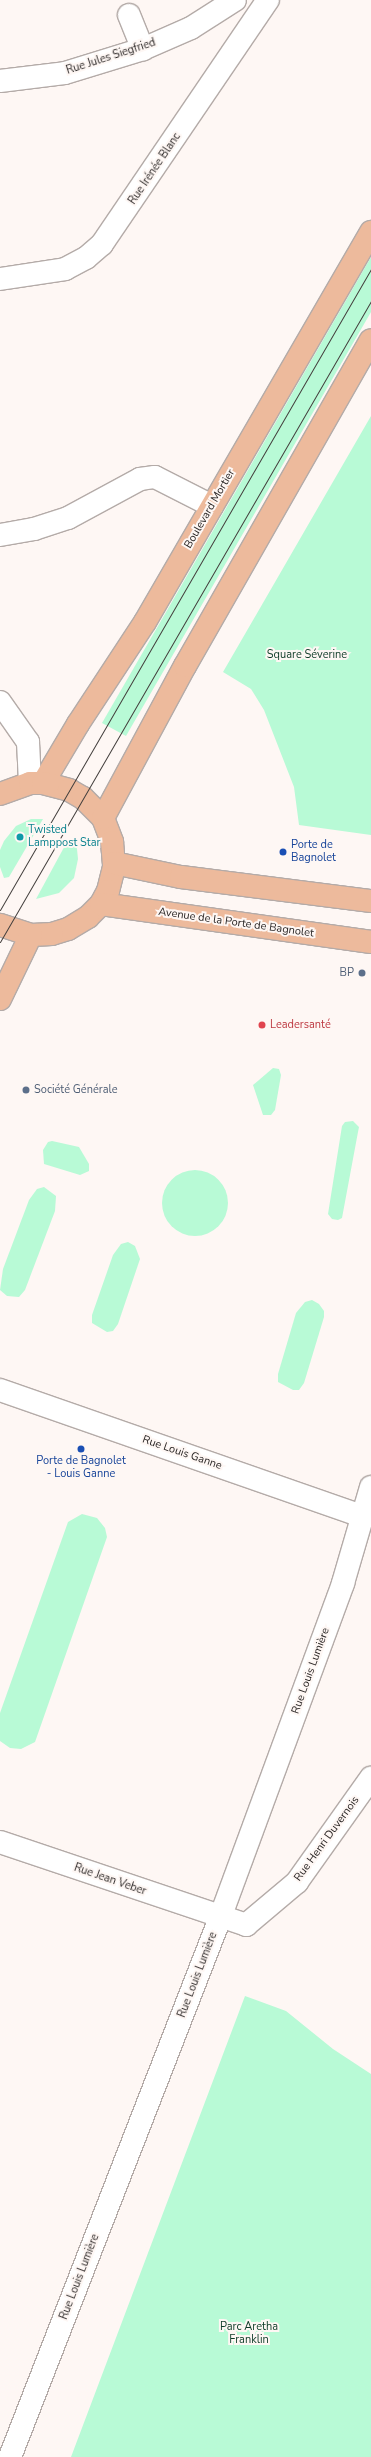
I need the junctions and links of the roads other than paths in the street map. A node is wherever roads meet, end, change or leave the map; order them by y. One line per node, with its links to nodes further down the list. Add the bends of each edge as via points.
1 (235, 0): 4 (street, Rue Jules Siegfried, via 191,28)
2 (268, 0): 7 (street, Rue Irénée Blanc, via 102,244 86,258 65,270)
3 (129, 14): 4 (street)
4 (143, 49): 5 (street, Rue Jules Siegfried, via 65,73)
5 (0, 81)
6 (371, 232): 9 (main road, Boulevard Mortier)
7 (0, 279)
8 (371, 340): 14 (main road, via 185,666)
9 (212, 506): 10 (street, via 155,477 140,479 68,518 34,530); 12 (main road, Boulevard Mortier, via 145,622)
10 (0, 535)
11 (0, 702): 12 (street, via 28,742)
12 (36, 783): 13 (main road); 14 (main road, via 68,790 83,798)
13 (0, 794)
14 (103, 818): 15 (main road, via 112,842)
15 (114, 863): 16 (main road, via 181,877); 17 (main road, via 111,882)
16 (371, 901)
17 (101, 904): 19 (main road, via 88,917 68,929 52,934); 20 (main road, Avenue de la Porte de Bagnolet)
18 (0, 924): 19 (main road)
19 (31, 935): 21 (main road)
20 (371, 942)
21 (0, 999)
22 (0, 1390): 23 (street, Rue Louis Ganne)
23 (369, 1506): 26 (street, Rue Louis Lumière)
24 (371, 1778): 26 (street, Rue Henri Duvernois, via 297,1882 246,1925)
25 (0, 1842): 26 (street, Rue Jean Veber)
26 (220, 1918): 27 (street, Rue Louis Lumière)
27 (10, 2457)

